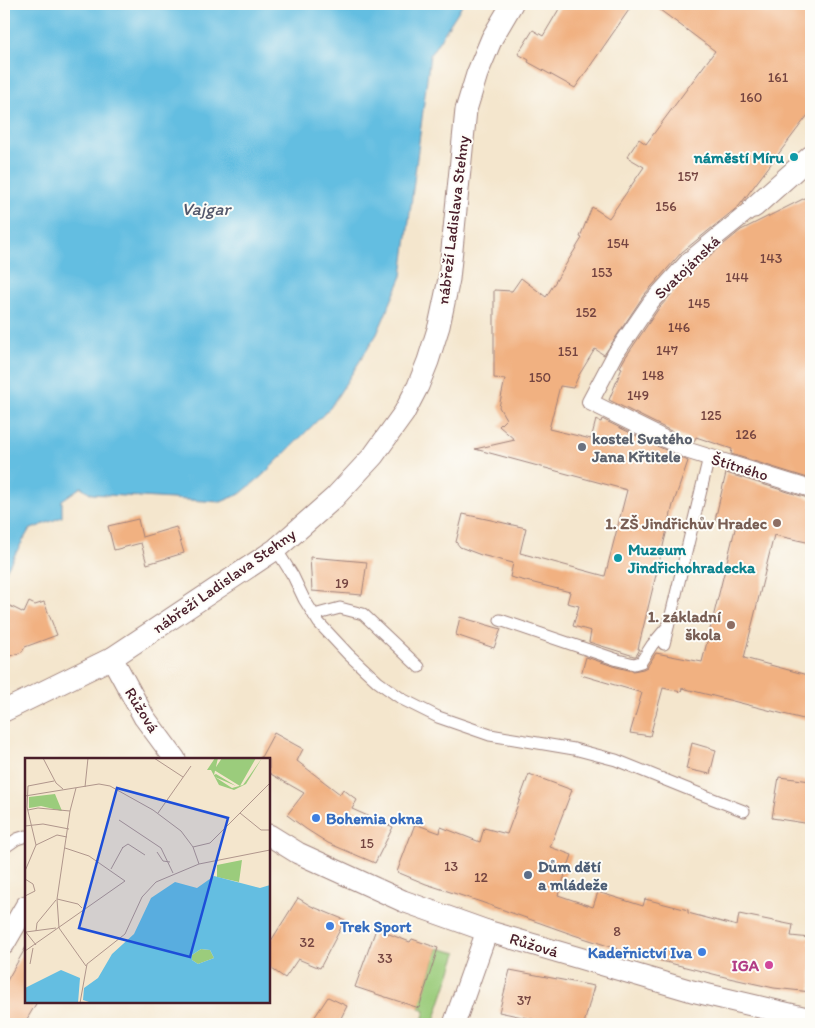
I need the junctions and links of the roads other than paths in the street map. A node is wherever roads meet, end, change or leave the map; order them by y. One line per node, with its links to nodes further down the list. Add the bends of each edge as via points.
1 (512, 4): 7 (street, nábřeží Ladislava Stehny, via 492,38 466,110 449,279 439,326 418,386 404,413 373,456 334,498)
2 (811, 156): 3 (street, Svatojánská)
3 (754, 207): 4 (street, Svatojánská, via 690,260 651,302 616,353)
4 (590, 402): 5 (street, Štítného, via 689,451)
5 (709, 457): 6 (street, Štítného); 10 (lane)
6 (811, 489)
7 (276, 548): 8 (lane); 12 (street, nábřeží Ladislava Stehny)
8 (314, 615): 13 (lane, via 340,608 363,614); 16 (lane, via 378,682 402,699 438,717 490,735 574,749 616,760)
9 (500, 620): 10 (lane, via 634,664 641,662)
10 (668, 626): 11 (lane)
11 (664, 644)
12 (112, 658): 14 (street, nábřeží Ladislava Stehny); 15 (street, Růžová, via 144,717)
13 (419, 667)
14 (4, 711)
15 (174, 758)
16 (744, 811)
17 (25, 836): 19 (lane)
18 (270, 836): 21 (street, Růžová, via 298,853 403,901)
19 (4, 848)
20 (25, 908): 22 (street)
21 (487, 931): 23 (street, Růžová, via 692,991); 24 (street)
22 (4, 944)
23 (811, 1019)
24 (454, 1024)

